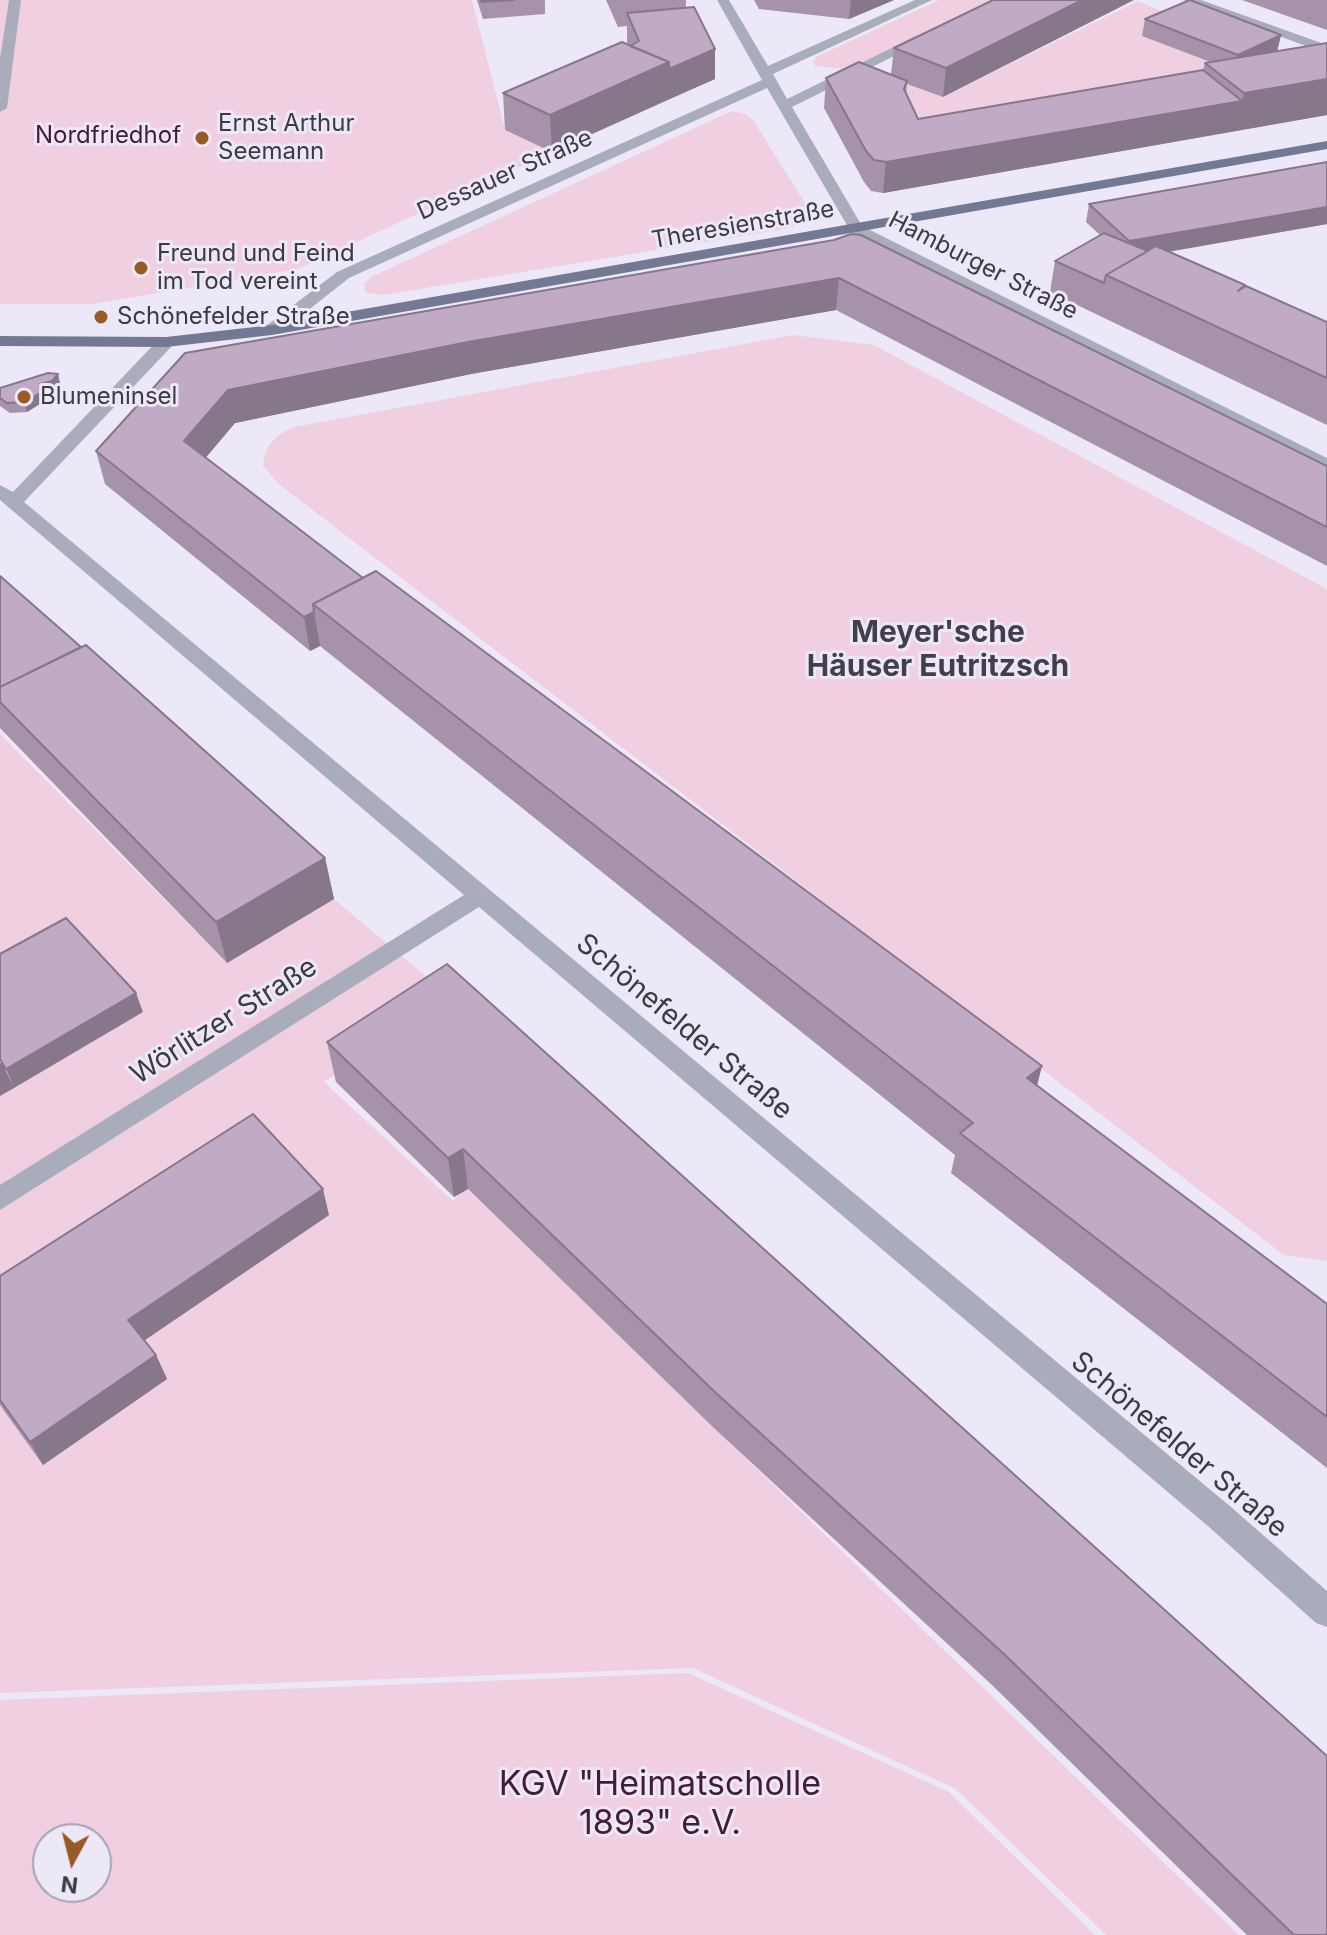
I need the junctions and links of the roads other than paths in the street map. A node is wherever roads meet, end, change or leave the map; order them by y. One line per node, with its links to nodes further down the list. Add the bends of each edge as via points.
1 (15, 0): 9 (street)
2 (723, 0): 7 (street, Hamburger Straße)
3 (926, 0): 7 (street, Dessauer Straße)
4 (1189, 0): 6 (street)
5 (932, 33): 8 (street)
6 (1327, 50)
7 (766, 77): 8 (street, Hamburger Straße); 12 (street, Dessauer Straße, via 343,275)
8 (783, 106): 11 (street, Hamburger Straße)
9 (0, 108)
10 (1327, 145): 11 (main road, Theresienstraße)
11 (856, 229): 12 (main road, Theresienstraße); 15 (street, Hamburger Straße)
12 (272, 330): 14 (main road, Theresienstraße)
13 (0, 341): 14 (main road, Theresienstraße)
14 (166, 342): 16 (street)
15 (1327, 465)
16 (7, 496): 17 (street, Schönefelder Straße)
17 (481, 895): 18 (street, Wörlitzer Straße); 19 (street, Schönefelder Straße)
18 (0, 1199)
19 (1327, 1612)

